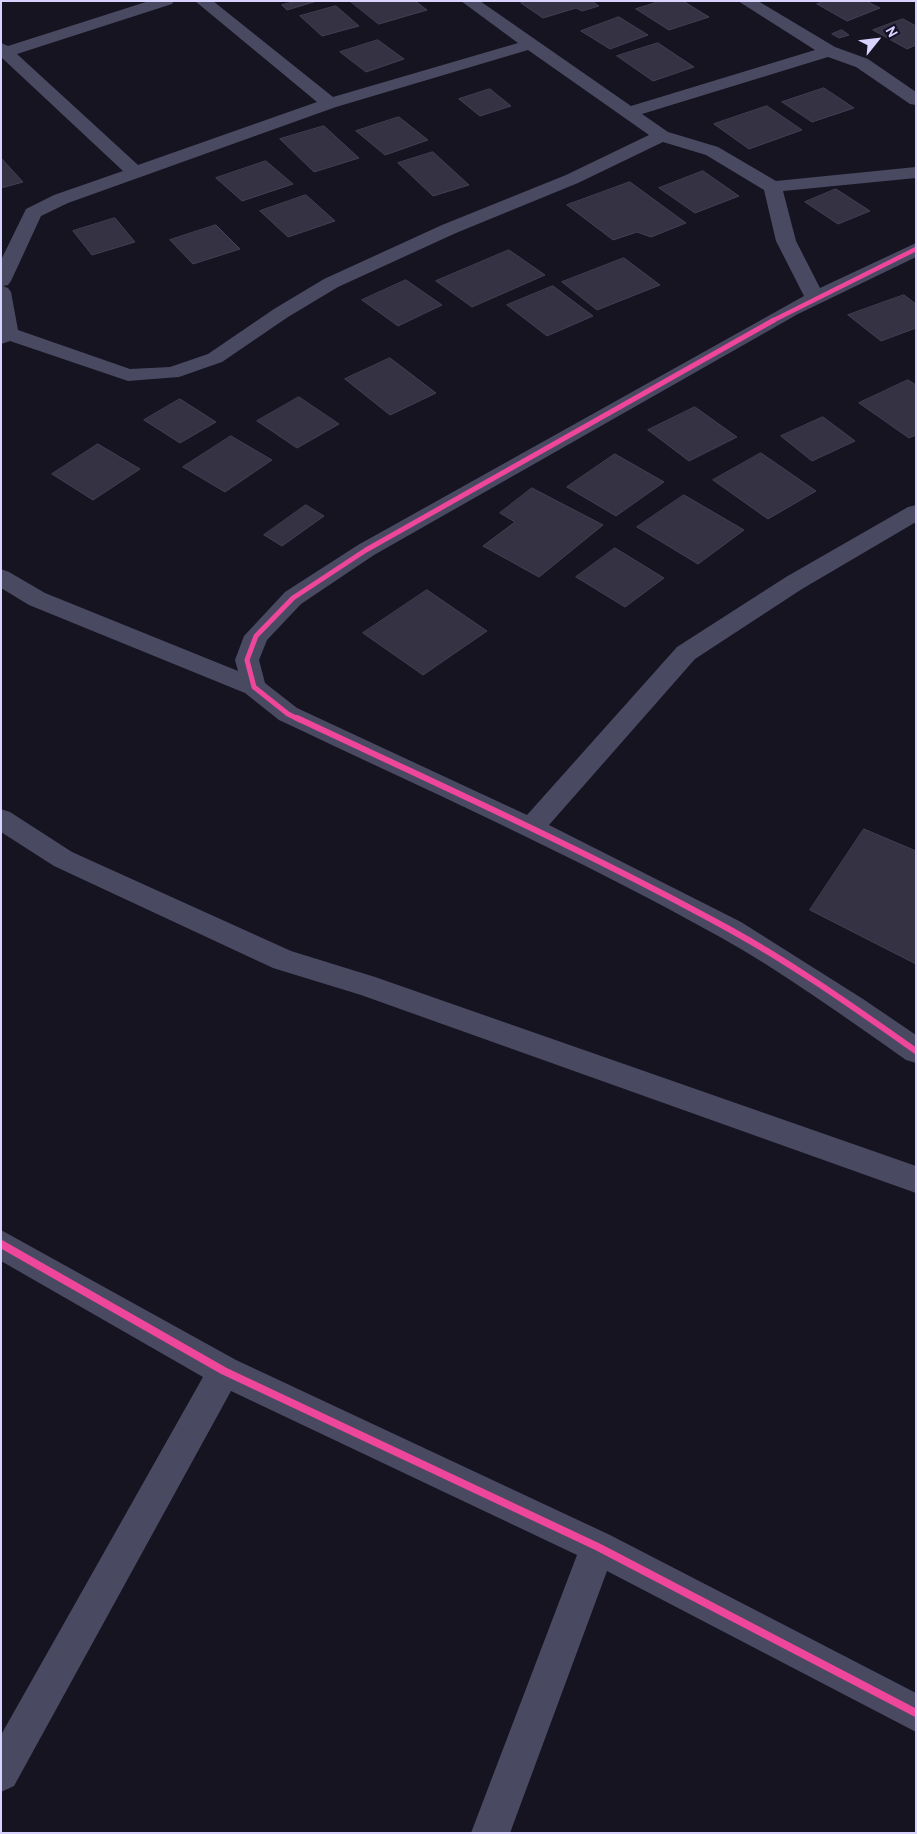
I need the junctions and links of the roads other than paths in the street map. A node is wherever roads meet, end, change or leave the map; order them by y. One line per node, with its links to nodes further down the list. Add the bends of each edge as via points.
1 (166, 1): 6 (street)
2 (203, 1): 9 (street)
3 (469, 1): 5 (street)
4 (746, 1): 7 (street)
5 (532, 44): 9 (street); 10 (street)
6 (4, 50): 12 (street)
7 (829, 51): 8 (street, via 862,64); 10 (street)
8 (916, 100)
9 (330, 103): 12 (street)
10 (627, 113): 11 (street)
11 (662, 136): 14 (street, via 712,151); 19 (street, via 572,179 449,229 332,283 215,358 172,373 128,375)
12 (135, 172): 16 (street, via 61,199 33,213)
13 (916, 172): 14 (street)
14 (773, 188): 18 (street, via 786,241)
15 (910, 258): 18 (street)
16 (1, 280)
17 (1, 292): 19 (street)
18 (815, 298): 22 (street, via 366,550 293,598 256,636 246,660)
19 (5, 336)
20 (910, 523): 24 (street, via 794,583 686,653)
21 (1, 576): 22 (street, via 37,599)
22 (254, 687): 24 (street, via 288,714)
23 (1, 819): 26 (street, via 63,858 283,960 365,984)
24 (531, 828): 25 (street, via 731,930)
25 (916, 1051)
26 (916, 1180)
27 (1, 1244): 28 (street)
28 (224, 1372): 29 (street); 31 (street)
29 (598, 1547): 30 (street); 32 (street)
30 (916, 1713)
31 (1, 1773)
32 (490, 1833)

